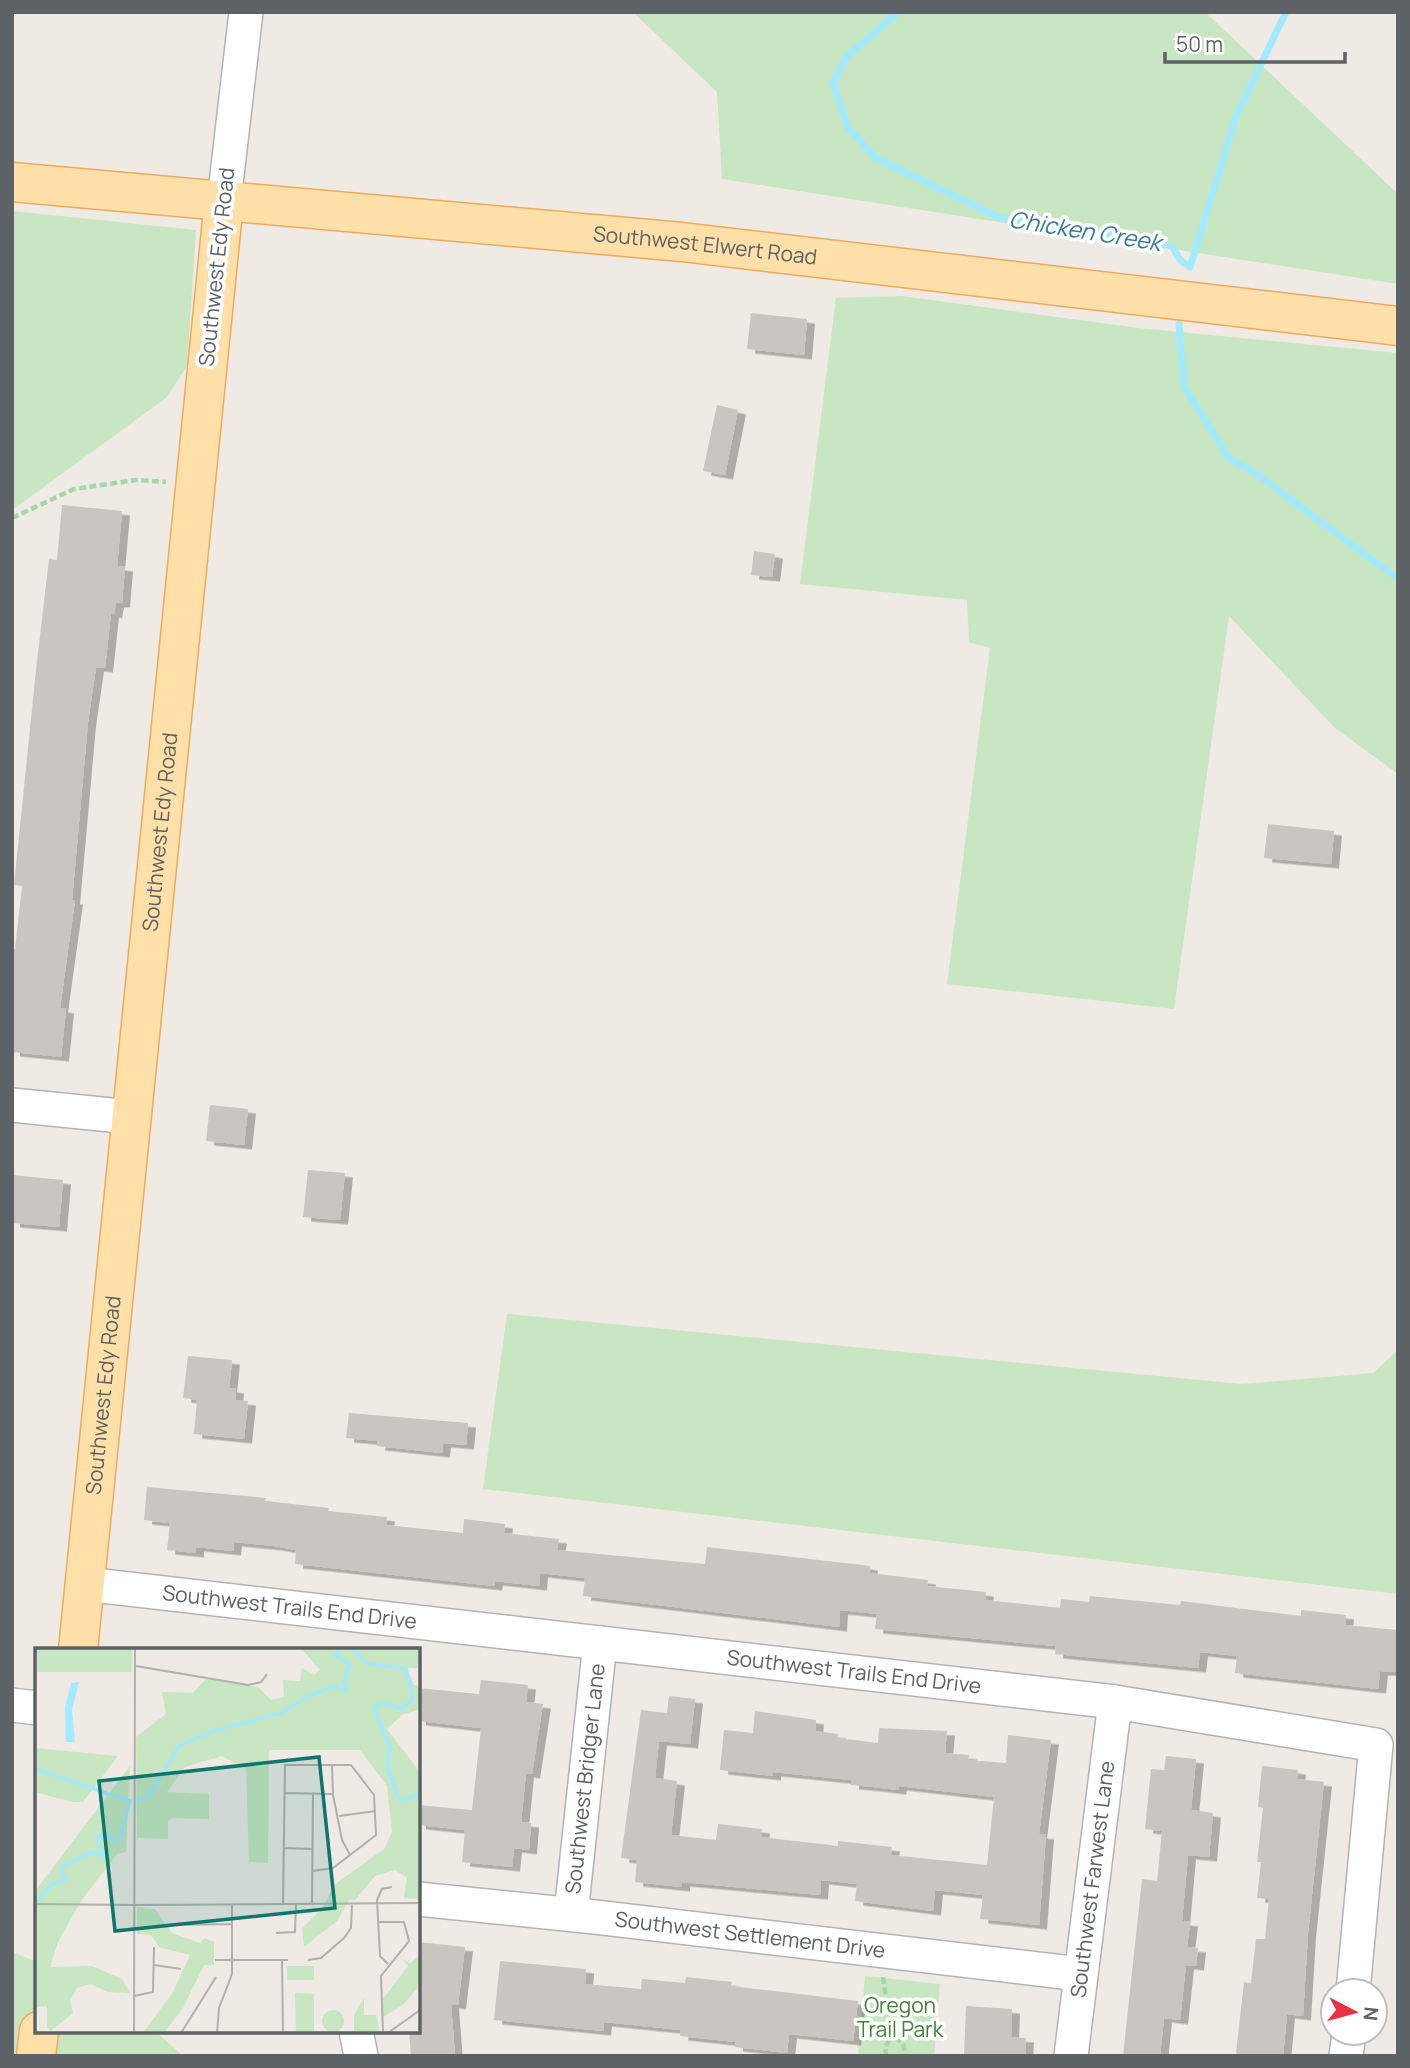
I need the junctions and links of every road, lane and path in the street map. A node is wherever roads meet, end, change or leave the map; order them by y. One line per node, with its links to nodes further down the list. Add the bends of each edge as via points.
1 (246, 12): 3 (street, Southwest Edy Road)
2 (12, 182): 3 (main road, Southwest Elwert Road)
3 (224, 201): 4 (main road, Southwest Elwert Road, via 681,242); 5 (main road, Southwest Edy Road)
4 (1398, 326)
5 (195, 483): 6 (path, via 136,480 74,489); 8 (main road, Southwest Edy Road)
6 (12, 518)
7 (12, 1105): 8 (street)
8 (131, 1118): 9 (main road, Southwest Edy Road)
9 (85, 1584): 10 (street, Southwest Trails End Drive); 11 (main road, Southwest Edy Road)
10 (600, 1643): 12 (street, Southwest Trails End Drive); 16 (street, Southwest Bridger Lane)
11 (78, 1648)
12 (1115, 1702): 18 (street, Southwest Farwest Lane); 19 (street, Southwest Trails End Drive, via 1376,1745)
13 (12, 1705): 14 (street)
14 (35, 1707)
15 (420, 1899): 16 (street, Southwest Settlement Drive)
16 (571, 1914): 17 (street, Southwest Settlement Drive)
17 (881, 1952): 18 (street, Southwest Settlement Drive); 22 (path)
18 (1080, 1974): 27 (street, Southwest Farwest Lane)
19 (1354, 1977)
20 (39, 2033): 23 (main road)
21 (356, 2033): 24 (street)
22 (892, 2036): 25 (path, via 885,2047); 26 (path, via 903,2043)
23 (36, 2056)
24 (361, 2056)
25 (886, 2056)
26 (906, 2056)
27 (1071, 2056)

